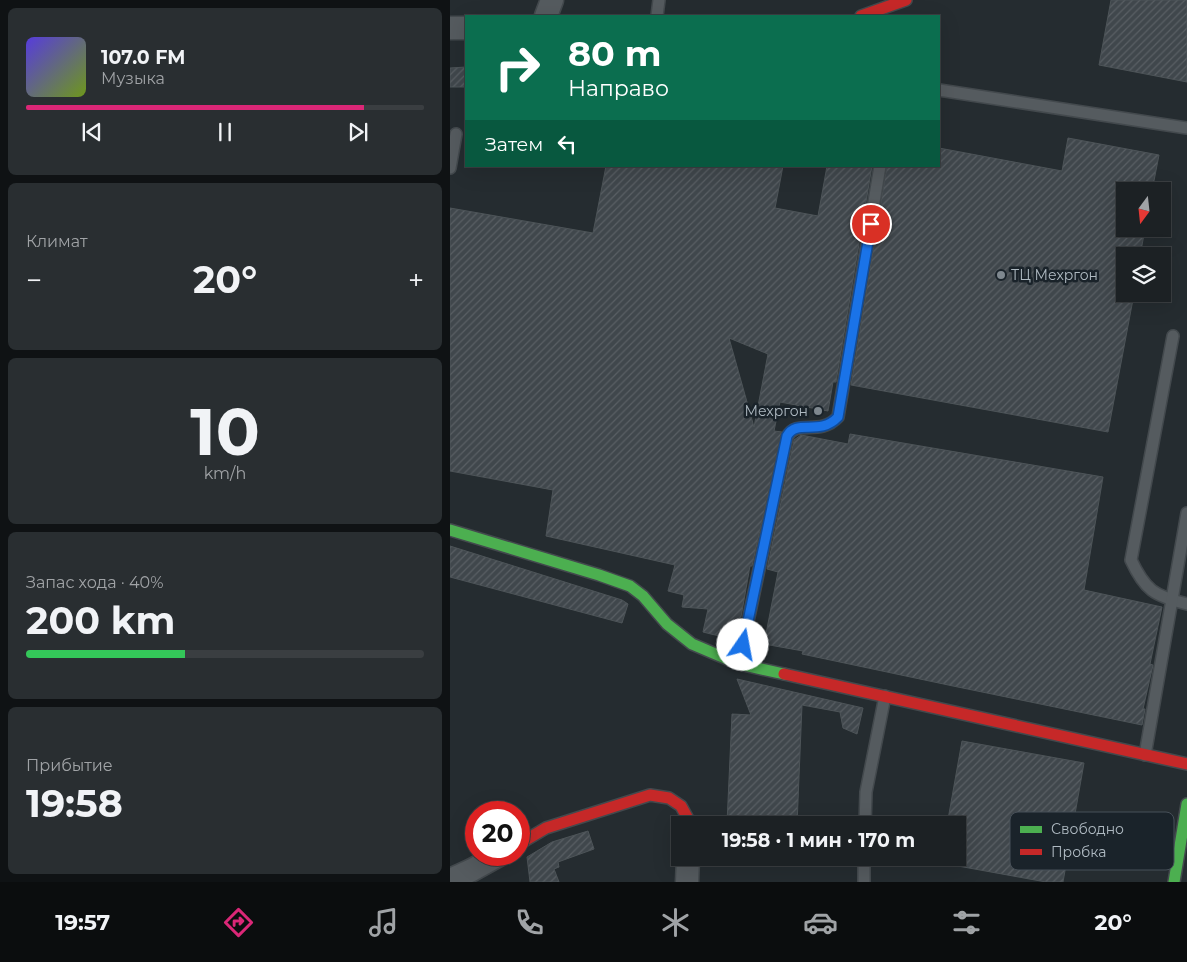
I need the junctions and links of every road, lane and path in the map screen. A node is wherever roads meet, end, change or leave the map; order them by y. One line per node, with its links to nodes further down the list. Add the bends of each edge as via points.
1 (552, 0): 4 (street)
2 (659, 0): 5 (lane)
3 (906, 0): 6 (street)
4 (546, 15)
5 (657, 15)
6 (864, 15)
7 (450, 28): 8 (street)
8 (465, 28)
9 (940, 90): 10 (lane)
10 (1187, 128)
11 (457, 134): 13 (lane)
12 (880, 167): 19 (lane, via 838,417 831,424 818,428 795,428 787,436)
13 (450, 168)
14 (1174, 336): 17 (lane, via 1131,560 1148,589)
15 (1187, 512): 17 (lane)
16 (450, 530): 19 (street, via 630,586 692,644)
17 (1172, 600): 18 (lane); 21 (lane)
18 (1187, 604)
19 (739, 664): 20 (street)
20 (885, 696): 21 (street); 25 (lane, via 866,792)
21 (1145, 755): 22 (street)
22 (1187, 764)
23 (1187, 804): 33 (street)
24 (686, 816): 26 (street, via 669,798 650,795 546,828)
25 (865, 816)
26 (530, 837)
27 (479, 866): 30 (street)
28 (688, 866): 31 (street)
29 (864, 866): 32 (lane)
30 (450, 880)
31 (687, 882)
32 (864, 882)
33 (1174, 882)

